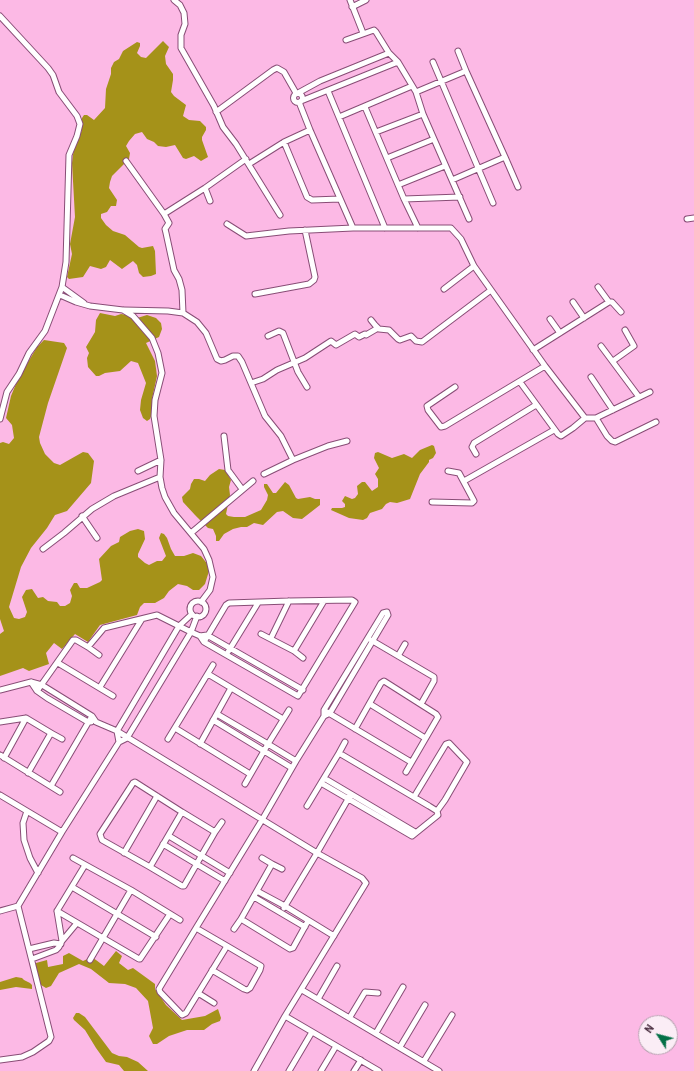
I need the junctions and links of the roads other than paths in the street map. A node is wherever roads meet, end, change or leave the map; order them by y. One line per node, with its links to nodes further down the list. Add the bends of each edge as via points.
1 (174, 0): 20 (street, via 180,4 184,13 181,48)
2 (350, 0): 4 (street)
3 (366, 0): 4 (street)
4 (352, 7): 6 (street)
5 (0, 16): 55 (street, via 48,68 59,92 78,116 80,124 69,155 66,262)
6 (363, 33): 7 (street); 9 (street, via 371,30 376,32)
7 (346, 40)
8 (458, 51): 12 (street)
9 (389, 53): 10 (street); 17 (street)
10 (398, 62): 14 (street); 15 (street)
11 (433, 62): 13 (street)
12 (466, 71): 13 (street); 27 (street)
13 (441, 81): 16 (street); 33 (street)
14 (412, 86): 16 (street); 19 (street)
15 (328, 91): 18 (street); 22 (street)
16 (416, 92): 21 (street)
17 (297, 93): 18 (street, via 294,99); 20 (street, via 284,72 277,68)
18 (300, 101): 23 (street)
19 (365, 106): 22 (street); 24 (street)
20 (216, 112): 29 (street, via 223,127)
21 (423, 114): 24 (street); 25 (street)
22 (339, 117): 50 (street)
23 (310, 130): 26 (street); 39 (street)
24 (376, 132): 28 (street)
25 (434, 140): 28 (street); 32 (street)
26 (284, 142): 31 (street); 39 (street, via 308,197 312,200)
27 (505, 157): 33 (street); 36 (street)
28 (387, 158): 35 (street)
29 (246, 159): 31 (street); 37 (street)
30 (126, 161): 43 (street)
31 (249, 164): 44 (street)
32 (445, 166): 34 (street); 35 (street)
33 (478, 170): 34 (street); 42 (street)
34 (452, 180): 38 (street)
35 (398, 185): 40 (street)
36 (518, 186)
37 (205, 188): 41 (street); 43 (street)
38 (460, 197): 40 (street); 46 (street)
39 (340, 199): 49 (street)
40 (404, 199): 51 (street)
41 (210, 202)
42 (493, 203)
43 (164, 214): 65 (street, via 169,223 165,229 174,270 182,290)
44 (280, 215)
45 (694, 218): 47 (street)
46 (469, 219)
47 (687, 219)
48 (227, 224): 52 (street, via 246,236)
49 (353, 228): 50 (street); 52 (street)
50 (385, 228): 51 (street)
51 (418, 228): 53 (street, via 451,228 461,239)
52 (304, 230): 58 (street, via 315,278 312,282)
53 (474, 266): 56 (street); 57 (street)
54 (598, 287): 62 (street)
55 (62, 288): 59 (street); 60 (street)
56 (444, 289)
57 (491, 290): 69 (street, via 422,342 411,336 398,340 389,330); 74 (street)
58 (255, 294)
59 (60, 295): 60 (street); 89 (street, via 45,331 7,392)
60 (77, 300): 63 (street, via 86,305)
61 (573, 302): 66 (street)
62 (609, 302): 64 (street); 66 (street)
63 (123, 310): 65 (street); 95 (street, via 133,316 148,333 158,353 162,373 154,416)
64 (621, 312)
65 (183, 313): 80 (street, via 197,322 206,333 217,359 221,361 238,356)
66 (584, 318): 71 (street)
67 (550, 319): 71 (street)
68 (371, 320): 69 (street)
69 (378, 328): 76 (street, via 359,337 356,334 336,345 331,341)
70 (625, 330): 75 (street, via 634,346)
71 (560, 333): 74 (street)
72 (268, 336): 76 (street, via 279,331 282,333)
73 (601, 346): 75 (street)
74 (533, 350): 77 (street)
75 (613, 361): 84 (street)
76 (294, 362): 80 (street); 81 (street)
77 (545, 366): 79 (street); 87 (street)
78 (591, 377): 86 (street)
79 (520, 382): 82 (street, via 440,427 427,406); 85 (street)
80 (251, 384): 96 (street, via 266,416 281,436)
81 (307, 387)
82 (455, 387)
83 (650, 392): 84 (street)
84 (639, 397): 86 (street)
85 (536, 405): 91 (street); 94 (street, via 474,443 472,447)
86 (613, 410): 88 (street)
87 (585, 418): 88 (street); 91 (street, via 561,436)
88 (596, 418): 90 (street, via 607,436 616,442)
89 (0, 419)
90 (656, 422)
91 (554, 430): 102 (street)
92 (224, 436): 103 (street, via 228,470)
93 (347, 441): 96 (street)
94 (476, 454)
95 (161, 460): 97 (street); 100 (street)
96 (293, 460): 99 (street)
97 (138, 471)
98 (448, 471): 102 (street, via 457,472)
99 (264, 474)
100 (160, 477): 105 (street, via 114,496); 106 (street, via 165,497 174,513)
101 (254, 481): 103 (street)
102 (464, 481): 104 (street, via 474,502)
103 (242, 489): 106 (street)
104 (432, 502)
105 (82, 516): 107 (street); 108 (street)
106 (191, 533): 111 (street, via 204,549 213,577 210,590)
107 (97, 538)
108 (43, 549)
109 (289, 601): 110 (street); 112 (street); 120 (street)
110 (324, 601): 126 (street); 139 (street, via 354,602)
111 (201, 602): 113 (street, via 198,601 190,607); 113 (street, via 205,605 204,613 201,616)
112 (258, 603): 118 (street, via 227,604); 125 (street)
113 (194, 615): 115 (street); 116 (street)
114 (142, 619): 115 (street, via 157,615); 124 (street, via 104,628); 136 (street)
115 (179, 626): 116 (street); 157 (street)
116 (191, 632): 119 (street); 159 (street)
117 (261, 634): 120 (street)
118 (208, 635): 119 (street); 122 (street); 125 (street)
119 (200, 636): 122 (street)
120 (271, 638): 126 (street)
121 (370, 640): 121 (street, via 383,613 387,612 388,615); 129 (street); 145 (street); 146 (street)
122 (204, 642): 127 (street)
123 (405, 644): 129 (street)
124 (88, 647): 128 (street); 131 (street, via 73,640)
125 (230, 649): 127 (street); 139 (street)
126 (294, 651): 130 (street)
127 (226, 654): 139 (street, via 298,696)
128 (99, 655)
129 (398, 656): 143 (street, via 434,677)
130 (303, 658)
131 (58, 663): 135 (street); 136 (street)
132 (213, 665): 133 (street)
133 (208, 674): 137 (street); 155 (street)
134 (32, 682): 135 (street); 138 (street); 140 (street)
135 (42, 684): 140 (street); 148 (street)
136 (100, 687): 141 (street)
137 (231, 688): 147 (street); 150 (street)
138 (0, 690)
139 (302, 690)
140 (37, 691): 153 (street)
141 (113, 696)
142 (370, 704): 143 (street, via 381,683 385,681); 156 (street); 160 (street)
143 (421, 704): 160 (street, via 438,716)
144 (289, 710): 150 (street)
145 (324, 713): 146 (street); 170 (street)
146 (330, 713): 156 (street)
147 (217, 714): 151 (street); 166 (street)
148 (92, 716): 153 (street); 154 (street)
149 (26, 718): 152 (street); 158 (street); 169 (street)
150 (283, 719): 166 (street)
151 (214, 720): 165 (street); 167 (street)
152 (0, 722)
153 (88, 722): 154 (street); 178 (street)
154 (96, 722): 157 (street)
155 (175, 728): 162 (street); 165 (street)
156 (355, 729): 171 (street)
157 (117, 731): 159 (street); 163 (street)
158 (51, 733): 161 (street); 174 (street)
159 (127, 738): 163 (street); 188 (street)
160 (425, 738): 171 (street)
161 (62, 739)
162 (168, 740)
163 (119, 742): 190 (street)
164 (345, 742): 168 (street)
165 (200, 744): 175 (street)
166 (268, 744): 167 (street); 170 (street)
167 (264, 750): 172 (street); 175 (street)
168 (339, 753): 176 (street); 183 (street)
169 (2, 756): 174 (street)
170 (296, 761): 172 (street)
171 (411, 762): 173 (street)
172 (292, 768): 188 (street)
173 (406, 772)
174 (28, 773): 178 (street)
175 (250, 774): 177 (street)
176 (323, 781): 182 (street); 184 (street)
177 (245, 784)
178 (51, 786): 179 (street)
179 (60, 792)
180 (0, 795): 185 (street)
181 (157, 796): 187 (street); 194 (street); 194 (street, via 133,783 100,834 102,840)
182 (350, 796): 186 (street, via 412,836 437,816); 195 (street)
183 (414, 797): 186 (street); 186 (street, via 449,743 467,762)
184 (307, 806)
185 (27, 811): 190 (street); 204 (street, via 23,823 24,840)
186 (437, 811)
187 (182, 812): 191 (street); 192 (street)
188 (262, 820): 195 (street); 205 (street)
189 (222, 822): 191 (street)
190 (62, 832): 204 (street)
191 (215, 832): 196 (street)
192 (169, 836): 193 (street); 196 (street)
193 (163, 844): 199 (street); 202 (street)
194 (124, 853): 202 (street)
195 (317, 853): 212 (street); 225 (street, via 362,878 366,883)
196 (202, 856): 199 (street); 205 (street)
197 (73, 858): 201 (street)
198 (262, 858): 200 (street)
199 (197, 864): 202 (street, via 184,886); 206 (street)
200 (272, 864): 203 (street); 209 (street)
201 (85, 865): 207 (street); 208 (street)
202 (150, 867)
203 (282, 869)
204 (38, 873): 211 (street)
205 (230, 873): 206 (street)
206 (225, 881): 223 (street)
207 (72, 887): 214 (street); 216 (street)
208 (131, 890): 216 (street); 217 (street)
209 (258, 891): 210 (street); 212 (street)
210 (254, 897): 215 (street); 218 (street)
211 (18, 906): 213 (street); 230 (street)
212 (285, 906): 215 (street); 220 (street)
213 (0, 911)
214 (57, 911): 221 (street); 228 (street)
215 (281, 913): 222 (street)
216 (117, 914): 226 (street); 227 (street)
217 (170, 914): 219 (street); 226 (street)
218 (241, 919): 222 (street, via 290,949); 224 (street)
219 (180, 920)
220 (308, 921): 222 (street); 225 (street)
221 (77, 923): 227 (street); 228 (street)
222 (305, 927)
223 (196, 928): 229 (street); 238 (street, via 159,991 182,1015)
224 (234, 929)
225 (334, 936): 236 (street)
226 (156, 937): 227 (street, via 140,959)
227 (103, 938): 232 (street)
228 (61, 943): 230 (street); 231 (street, via 56,950)
229 (227, 946): 234 (street); 234 (street, via 261,966 250,988 244,989)
230 (29, 949): 231 (street)
231 (32, 959): 249 (street, via 51,1037 33,1052 22,1057)
232 (90, 960)
233 (337, 966): 239 (street)
234 (212, 970): 238 (street)
235 (402, 987): 246 (street)
236 (302, 990): 239 (street); 242 (street)
237 (378, 993): 244 (street, via 365,992)
238 (198, 994): 240 (street)
239 (318, 999): 244 (street)
240 (214, 1003)
241 (425, 1005): 248 (street)
242 (285, 1016): 245 (street); 252 (street)
243 (452, 1016): 251 (street)
244 (350, 1018): 246 (street)
245 (312, 1032): 247 (street); 253 (street)
246 (376, 1033): 248 (street)
247 (336, 1046): 250 (street); 254 (street)
248 (400, 1048): 251 (street)
249 (0, 1060)
250 (360, 1060): 255 (street); 256 (street)
251 (424, 1062): 257 (street)
252 (254, 1071)
253 (289, 1071)
254 (321, 1071)
255 (354, 1071)
256 (379, 1071)
257 (439, 1071)

